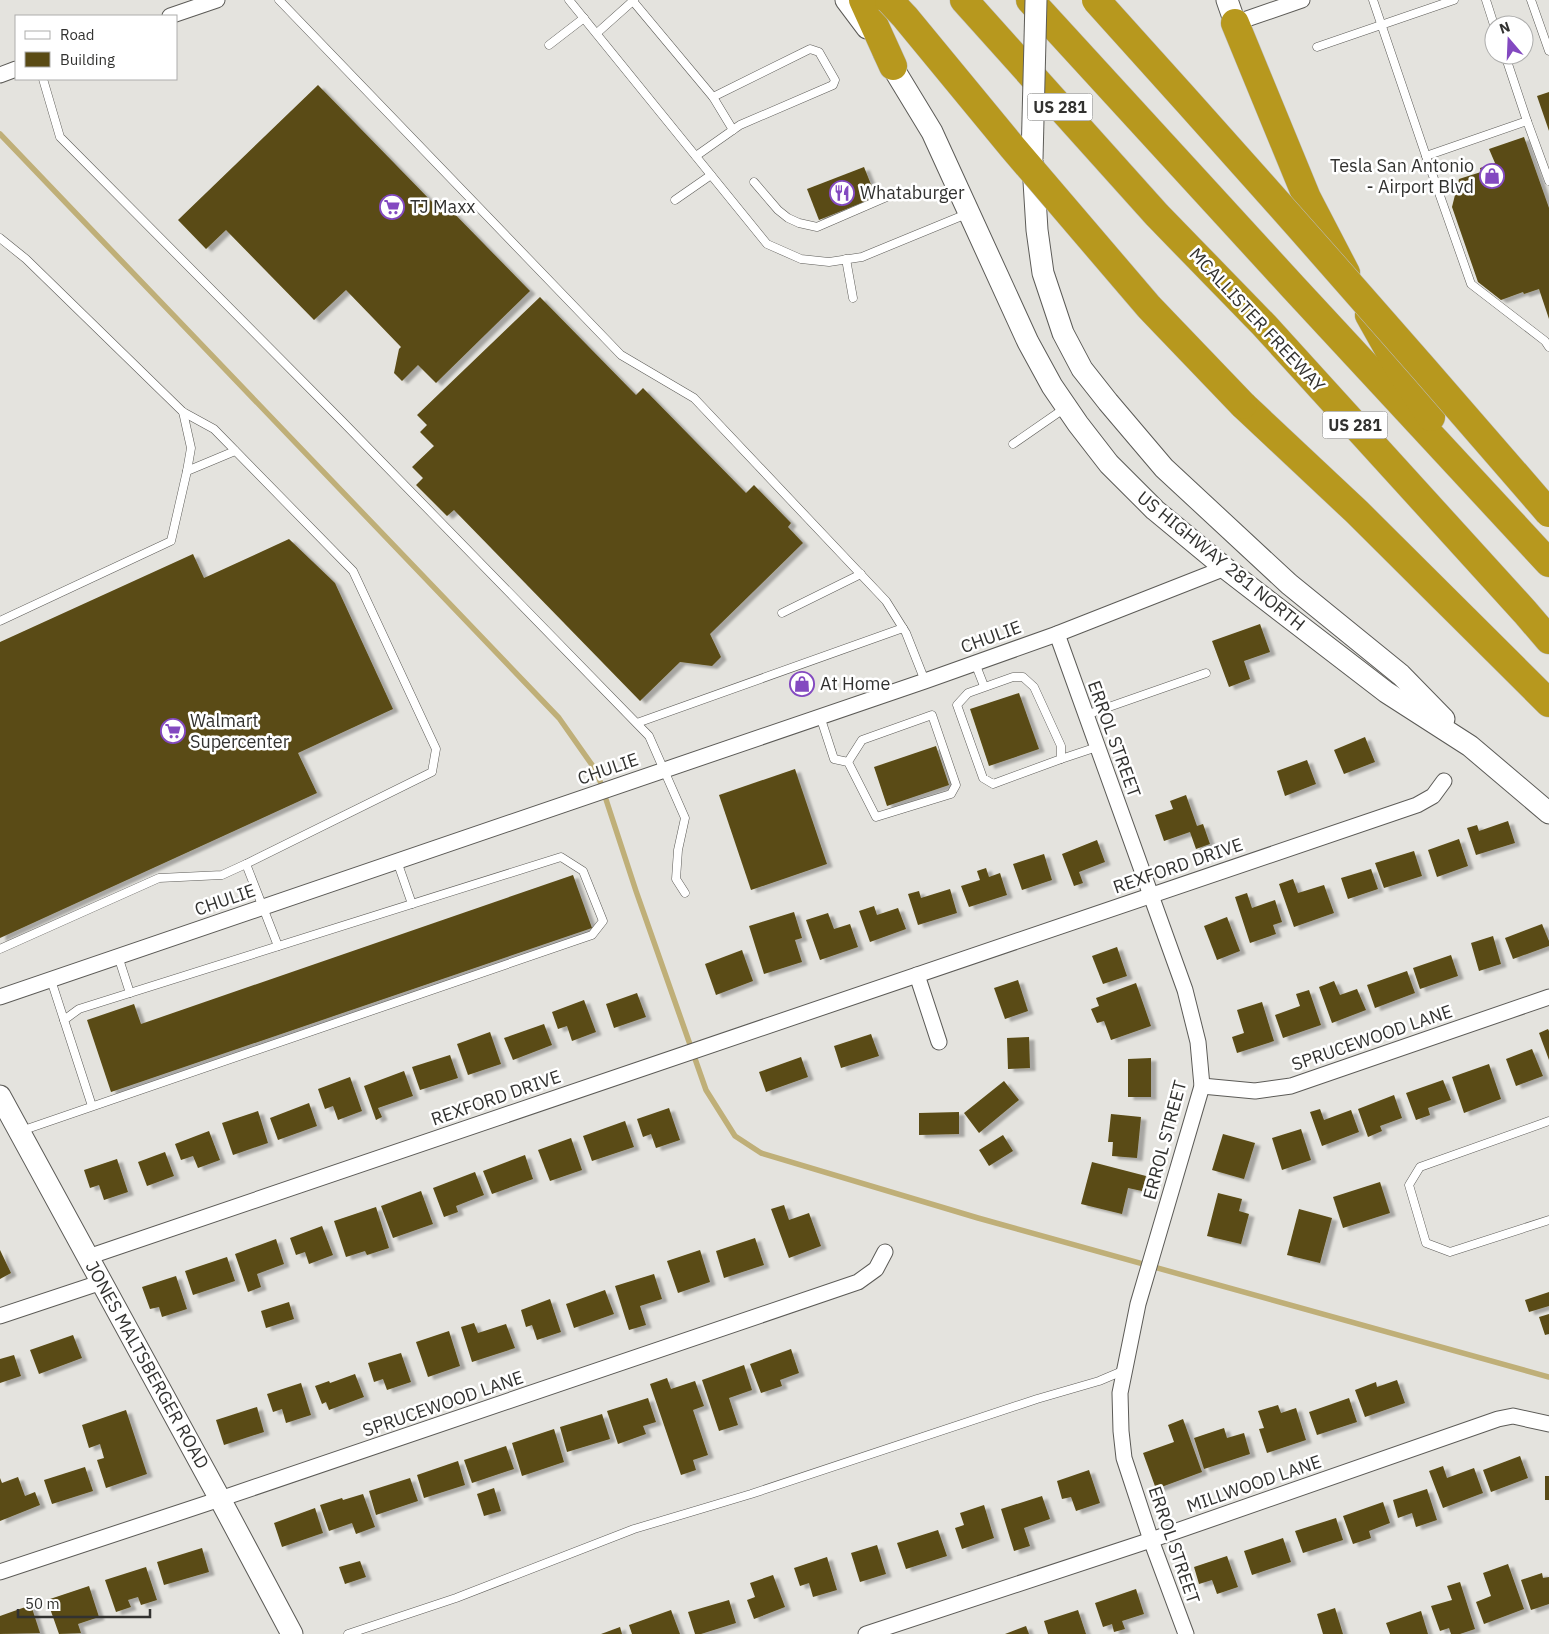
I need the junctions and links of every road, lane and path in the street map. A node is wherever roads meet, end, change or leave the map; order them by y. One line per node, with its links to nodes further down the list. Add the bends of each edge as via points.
1 (217, 0): 18 (street)
2 (279, 0): 53 (lane, via 621,355 694,398)
3 (570, 0): 20 (lane)
4 (633, 0): 22 (lane); 29 (lane)
5 (846, 0): 27 (main road, US HIGHWAY 281 NORTH)
6 (863, 0): 27 (highway)
7 (888, 0): 63 (highway, bridge, via 1149,307 1244,405)
8 (964, 0): 58 (highway, MCALLISTER FREEWAY / US 281, via 1157,215 1264,325)
9 (1030, 0): 49 (highway, US 281)
10 (1036, 0): 67 (main road, bridge, via 1032,159 1037,230 1044,273 1063,333 1082,369 1164,468 1289,584 1401,675)
11 (1096, 0): 50 (highway, bridge, via 1424,367)
12 (1302, 0): 17 (street)
13 (1373, 0): 21 (lane)
14 (1454, 0): 21 (lane)
15 (1486, 0): 19 (lane)
16 (1531, 0): 25 (lane)
17 (1231, 11): 49 (highway, via 1307,198 1400,370)
18 (173, 15)
19 (1491, 15)
20 (584, 18): 22 (lane); 23 (lane)
21 (1381, 25): 24 (lane); 33 (lane)
22 (596, 33): 32 (lane)
23 (549, 45)
24 (1317, 47)
25 (1549, 51)
26 (1508, 65): 30 (lane)
27 (893, 66): 39 (main road, US HIGHWAY 281 NORTH, via 932,132)
28 (44, 80): 66 (lane, via 60,138)
29 (712, 97): 31 (lane); 31 (lane, via 810,49 818,52 834,80 833,85)
30 (1527, 121): 33 (lane); 35 (lane)
31 (732, 130): 32 (lane)
32 (696, 156): 34 (lane)
33 (1426, 156): 43 (lane, via 1471,284)
34 (711, 175): 38 (lane); 41 (lane, via 767,244 801,259 829,262)
35 (1549, 181)
36 (754, 182): 37 (lane, via 788,218 817,227)
37 (891, 195)
38 (676, 200)
39 (969, 213): 41 (lane, via 862,257); 44 (main road, US HIGHWAY 281 NORTH, via 1028,342)
40 (0, 238): 45 (lane, via 26,259)
41 (846, 259): 42 (lane)
42 (853, 298)
43 (1549, 346)
44 (1066, 407): 46 (lane); 52 (main road, US HIGHWAY 281 NORTH, via 1109,464 1154,510)
45 (182, 412): 47 (lane, via 214,429); 48 (lane, via 191,448)
46 (1013, 444)
47 (235, 450): 48 (lane); 75 (lane, via 353,572 436,749 432,772)
48 (187, 471): 55 (lane, via 171,541)
49 (1478, 487): 51 (highway, US 281)
50 (1549, 513)
51 (1549, 563)
52 (1225, 568): 57 (street, CHULIE); 67 (main road, US HIGHWAY 281 NORTH, via 1386,692)
53 (861, 574): 54 (lane); 56 (lane, via 886,601)
54 (782, 613)
55 (0, 621)
56 (902, 628): 61 (lane); 66 (lane)
57 (1057, 634): 59 (street, CHULIE); 65 (street, ERROL STREET)
58 (1549, 640)
59 (976, 663): 61 (street, CHULIE); 62 (lane)
60 (1206, 673): 65 (lane)
61 (925, 681): 64 (street, CHULIE)
62 (984, 686): 69 (lane, via 1013,676 1023,677 1034,687 1061,746); 69 (lane, via 968,693 957,706 983,778 993,784)
63 (1549, 703)
64 (820, 716): 70 (lane, via 834,759); 71 (street, CHULIE)
65 (1086, 716): 68 (street, ERROL STREET)
66 (637, 723): 71 (lane, via 649,736)
67 (1470, 746): 73 (main road, US HIGHWAY 281 NORTH)
68 (1097, 747): 69 (lane); 77 (street, ERROL STREET)
69 (1061, 759)
70 (848, 762): 70 (lane, via 862,740 932,715 956,785 951,794 876,817)
71 (665, 769): 74 (street, CHULIE); 76 (lane, via 685,818 676,879)
72 (1444, 781): 77 (street, REXFORD DRIVE, via 1433,796 1417,805)
73 (1549, 813)
74 (397, 860): 78 (lane); 79 (street, CHULIE)
75 (246, 864): 79 (lane); 81 (lane, via 222,875 158,878)
76 (685, 893)
77 (1150, 896): 83 (street, REXFORD DRIVE); 90 (street, ERROL STREET, via 1185,990 1198,1042)
78 (412, 904): 80 (lane); 92 (lane, via 561,857 583,871 603,921 592,935)
79 (264, 906): 80 (lane); 82 (street, CHULIE)
80 (278, 946): 85 (lane)
81 (0, 950)
82 (118, 956): 84 (street, CHULIE); 85 (lane)
83 (917, 975): 89 (street); 97 (street, REXFORD DRIVE)
84 (51, 980): 86 (street, CHULIE); 88 (lane)
85 (130, 993): 88 (lane, via 79,1009)
86 (0, 997)
87 (1549, 997): 90 (street, SPRUCEWOOD LANE, via 1291,1086 1255,1092)
88 (64, 1020): 92 (lane)
89 (939, 1042)
90 (1202, 1086): 100 (street, ERROL STREET, via 1138,1304)
91 (0, 1096): 94 (main road, JONES MALTSBERGER ROAD)
92 (92, 1106): 94 (lane)
93 (1549, 1121): 95 (lane, via 1420,1167 1409,1185 1426,1243 1450,1252)
94 (19, 1132): 97 (main road, JONES MALTSBERGER ROAD)
95 (1549, 1220)
96 (885, 1252): 102 (street, SPRUCEWOOD LANE, via 876,1269 858,1282)
97 (88, 1257): 98 (main road, JONES MALTSBERGER ROAD)
98 (102, 1282): 99 (street); 102 (main road, JONES MALTSBERGER ROAD)
99 (0, 1316)
100 (1125, 1370): 103 (street, ERROL STREET, via 1120,1393 1124,1458); 106 (lane, via 752,1494 634,1529 456,1598)
101 (1549, 1424): 103 (street, MILLWOOD LANE, via 1513,1416 1498,1419)
102 (220, 1499): 104 (street, SPRUCEWOOD LANE); 105 (main road, JONES MALTSBERGER ROAD)
103 (1151, 1540): 107 (street, MILLWOOD LANE); 108 (street, ERROL STREET)
104 (0, 1572)
105 (292, 1634)
106 (348, 1634)
107 (866, 1634)
108 (1186, 1634)

